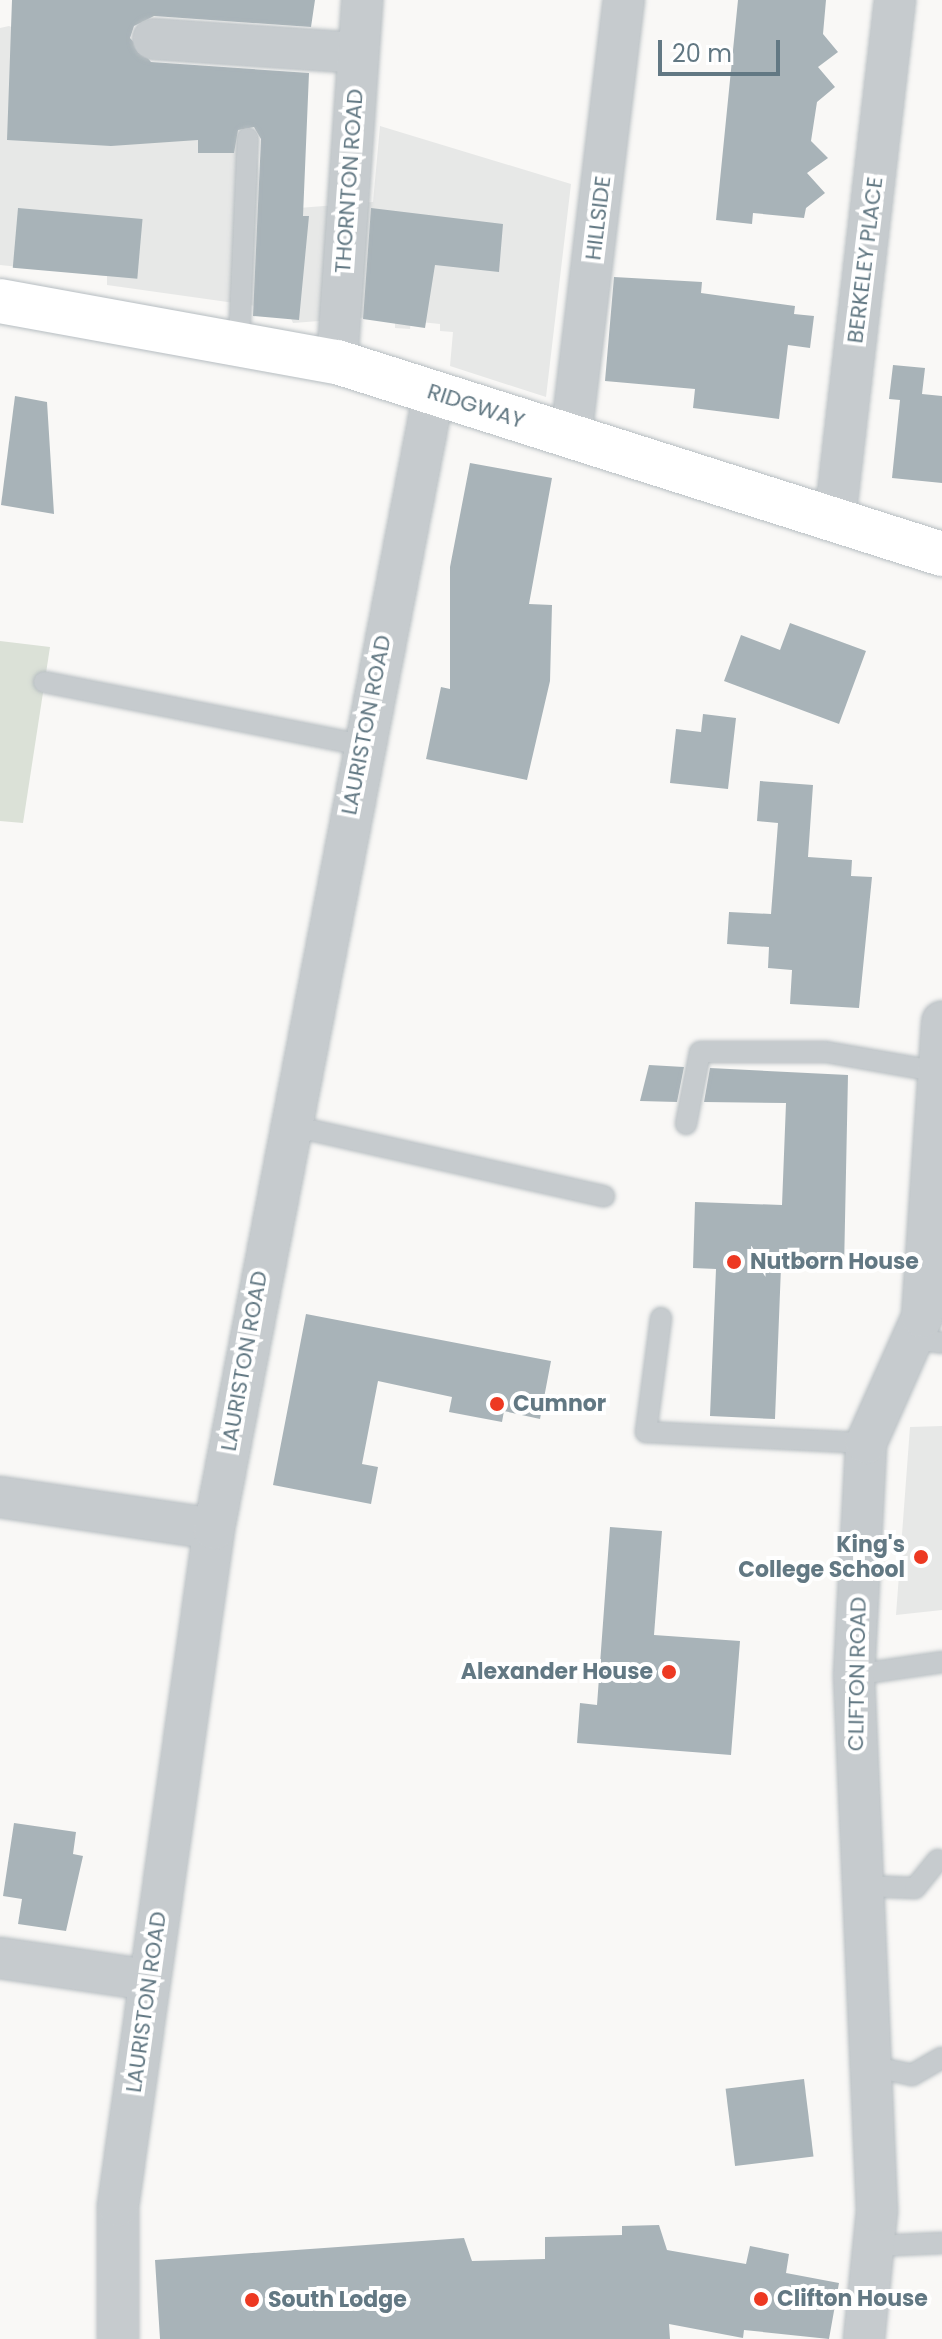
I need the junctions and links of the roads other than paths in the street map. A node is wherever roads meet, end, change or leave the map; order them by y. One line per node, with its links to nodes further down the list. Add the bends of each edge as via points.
1 (362, 0): 5 (street, THORNTON ROAD)
2 (624, 0): 11 (street, HILLSIDE)
3 (895, 0): 12 (street, BERKELEY PLACE)
4 (153, 39): 5 (street)
5 (356, 53): 9 (street, THORNTON ROAD)
6 (248, 138): 8 (lane)
7 (0, 301): 8 (street, RIDGWAY)
8 (239, 341): 9 (street, RIDGWAY)
9 (337, 362): 10 (street, RIDGWAY)
10 (434, 392): 11 (street, RIDGWAY); 15 (street, LAURISTON ROAD)
11 (571, 436): 12 (street, RIDGWAY)
12 (835, 519): 13 (street, RIDGWAY)
13 (942, 554)
14 (44, 682): 15 (lane)
15 (362, 745): 19 (street, LAURISTON ROAD)
16 (942, 1022): 17 (street, CLIFTON ROAD)
17 (939, 1072): 18 (lane, via 826,1052 700,1052); 21 (street, CLIFTON ROAD)
18 (686, 1124)
19 (288, 1125): 20 (lane); 26 (street, LAURISTON ROAD)
20 (604, 1196)
21 (934, 1260): 23 (street, CLIFTON ROAD)
22 (661, 1318): 24 (lane, via 646,1432)
23 (928, 1341): 24 (street, CLIFTON ROAD, via 881,1396)
24 (866, 1443): 28 (street, CLIFTON ROAD)
25 (0, 1497): 26 (street)
26 (214, 1529): 32 (street, LAURISTON ROAD)
27 (942, 1662): 28 (lane)
28 (854, 1675): 30 (street, CLIFTON ROAD)
29 (938, 1860): 30 (lane, via 915,1888)
30 (865, 1886): 34 (street, CLIFTON ROAD)
31 (0, 1958): 32 (street)
32 (149, 1980): 37 (street, LAURISTON ROAD, via 118,2206)
33 (942, 2058): 34 (lane, via 912,2075)
34 (875, 2067): 36 (street, CLIFTON ROAD)
35 (942, 2243): 36 (lane)
36 (875, 2246): 38 (street, CLIFTON ROAD)
37 (118, 2339)
38 (864, 2339)

